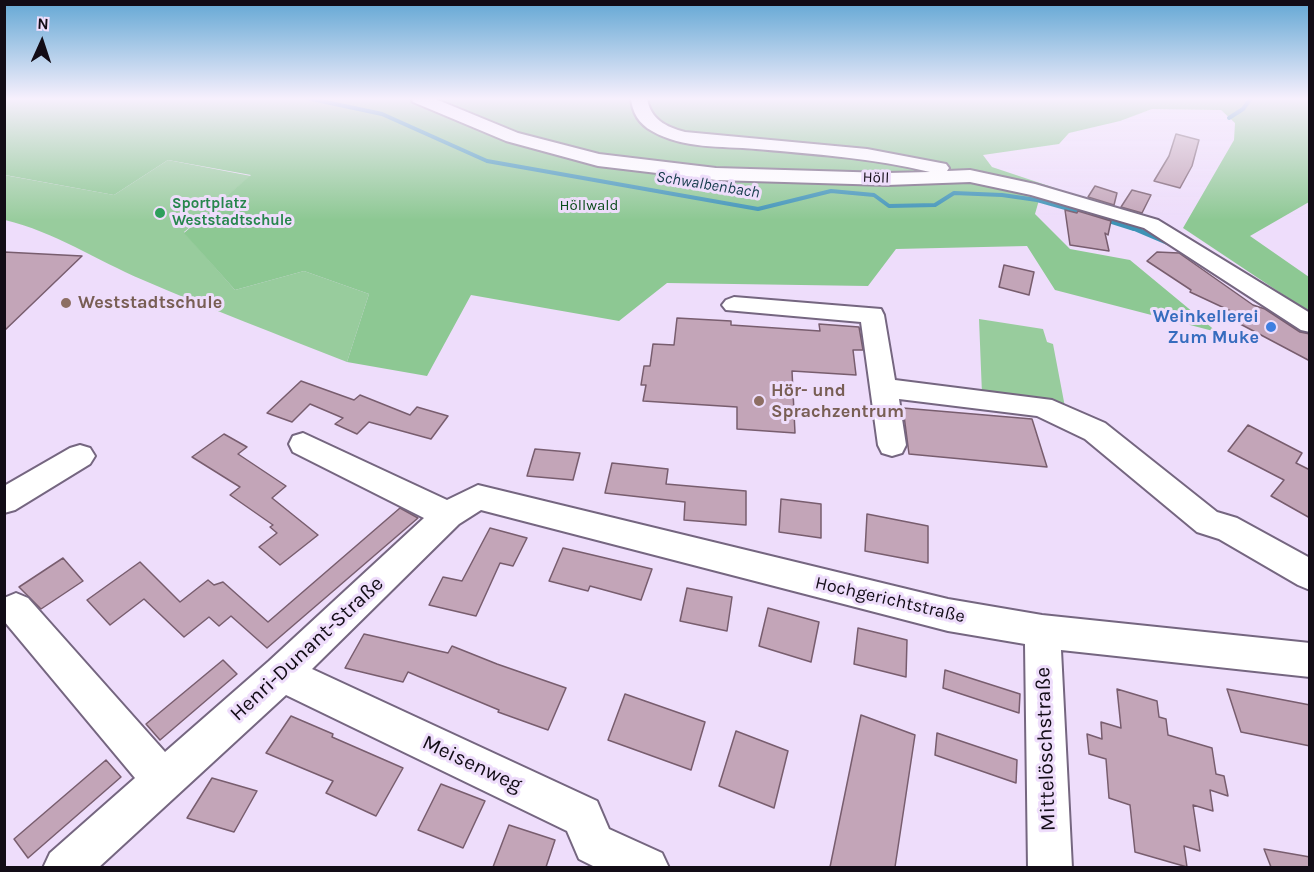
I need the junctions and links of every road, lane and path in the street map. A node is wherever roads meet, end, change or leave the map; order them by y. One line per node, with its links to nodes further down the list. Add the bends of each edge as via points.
1 (518, 139): 3 (street, Höll, via 598,160 716,174 887,179)
2 (708, 139): 3 (street, via 871,154)
3 (970, 176): 5 (street, Höll, via 1035,190 1151,224)
4 (734, 305): 6 (street, via 872,315)
5 (1310, 324)
6 (884, 388): 8 (street); 12 (street, via 1042,406 1095,431 1208,523 1226,527)
7 (303, 444): 11 (street)
8 (892, 445)
9 (80, 456): 10 (street)
10 (4, 501)
11 (463, 506): 14 (street, Hochgerichtstraße, via 948,615); 16 (street, Henri-Dunant-Straße)
12 (1310, 575)
13 (16, 609): 17 (street)
14 (1042, 632): 15 (street, Hochgerichtstraße); 20 (street, Mittelöschstraße)
15 (1310, 660)
16 (282, 674): 17 (street, Henri-Dunant-Straße); 19 (street, Meisenweg, via 582,816 594,844)
17 (164, 781): 18 (street, Henri-Dunant-Straße)
18 (65, 867)
19 (647, 867)
20 (1050, 867)

